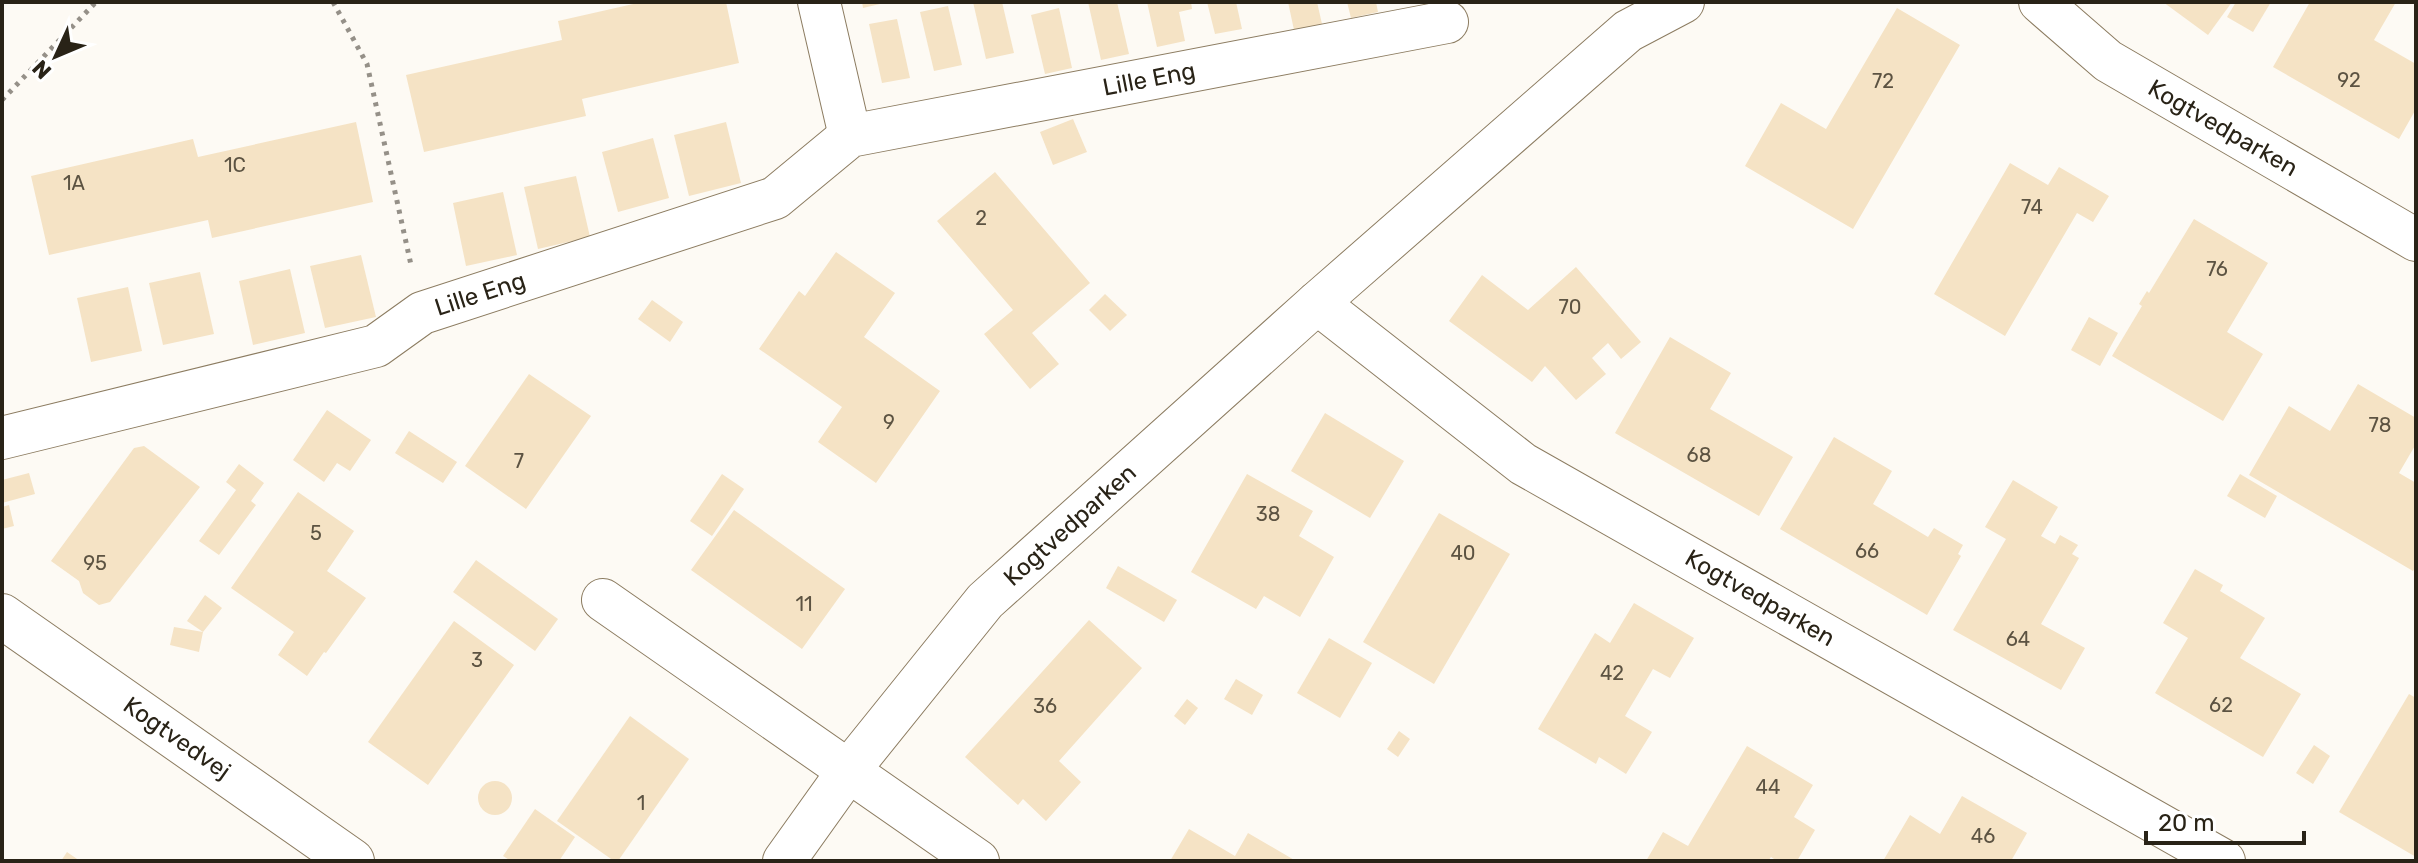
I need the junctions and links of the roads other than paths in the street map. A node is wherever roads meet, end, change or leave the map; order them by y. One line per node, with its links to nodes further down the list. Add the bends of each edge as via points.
1 (819, 2): 5 (street)
2 (1683, 2): 7 (street, Kogtvedparken, via 1628,31)
3 (2040, 2): 6 (street, Kogtvedparken, via 2108,61)
4 (1447, 22): 5 (street, Lille Eng)
5 (850, 136): 8 (street, Lille Eng, via 775,198 422,313 376,346)
6 (2416, 240)
7 (1317, 303): 11 (street, Kogtvedparken, via 985,601); 15 (street, Kogtvedparken, via 1523,464)
8 (2, 438)
9 (603, 600): 11 (street)
10 (2, 616): 12 (street, Kogtvedvej)
11 (849, 770): 13 (street, Kogtvedparken); 14 (street)
12 (352, 861)
13 (784, 861)
14 (978, 861)
15 (2224, 861)

